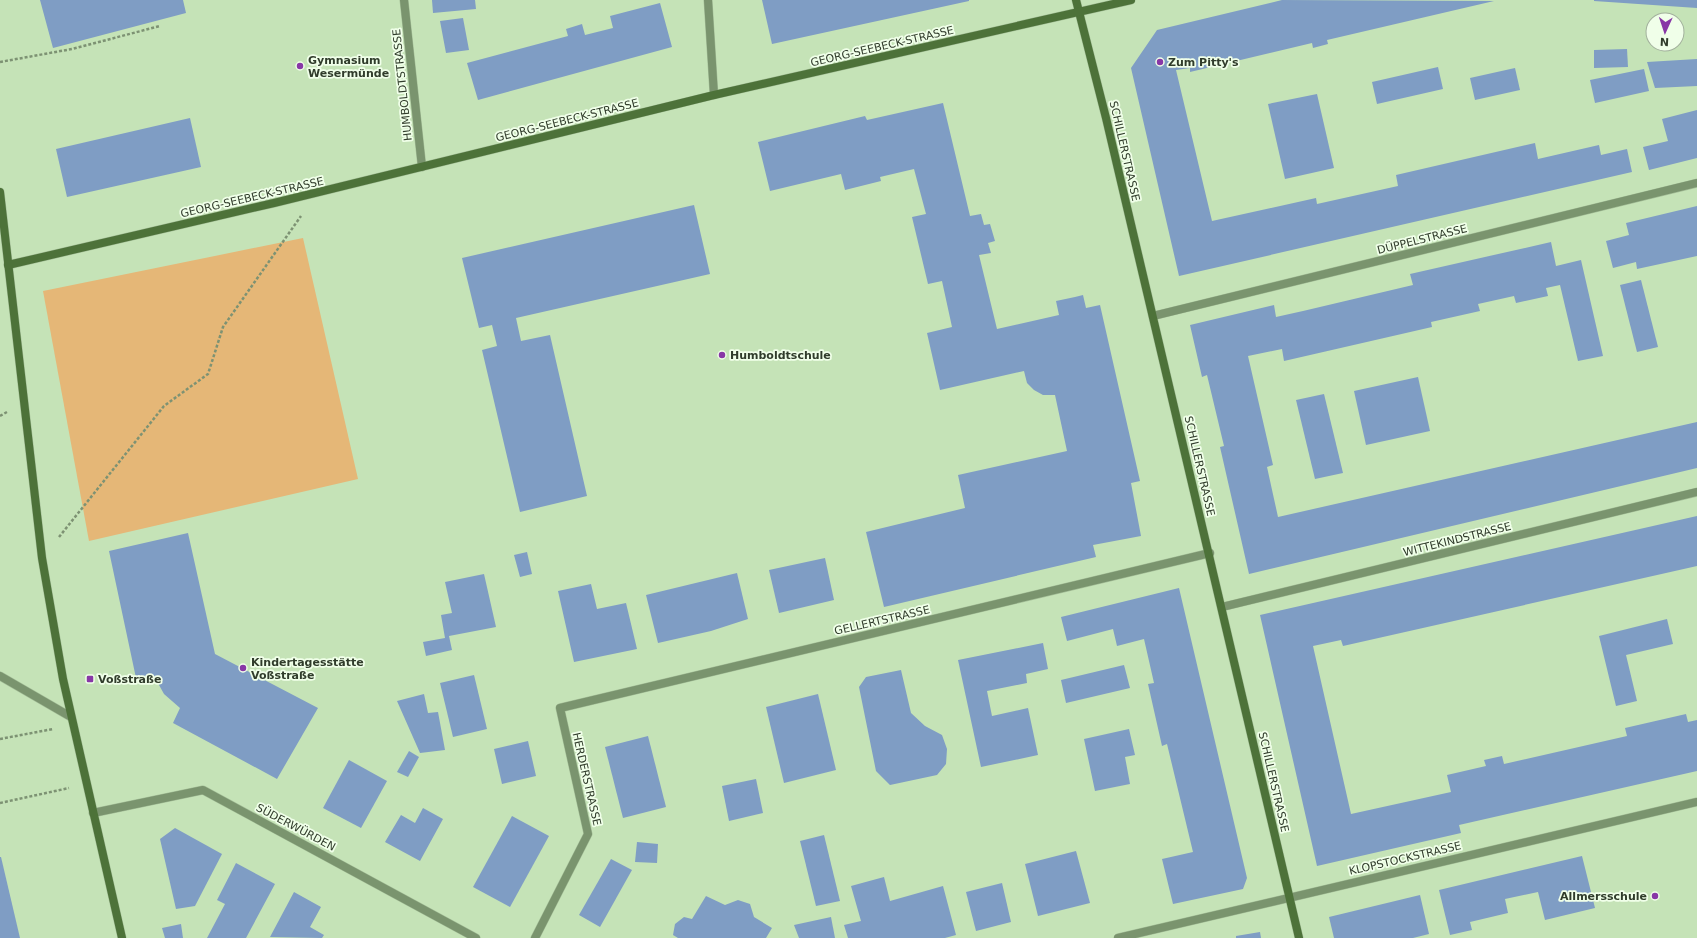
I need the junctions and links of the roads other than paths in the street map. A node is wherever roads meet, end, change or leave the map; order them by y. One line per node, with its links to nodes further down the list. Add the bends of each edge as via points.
1 (404, 0): 7 (street, HUMBOLDTSTRASSE)
2 (708, 0): 6 (street)
3 (1076, 0): 5 (street, SCHILLERSTRASSE)
4 (1131, 0): 5 (street, GEORG-SEEBECK-STRASSE)
5 (1079, 13): 6 (street, GEORG-SEEBECK-STRASSE); 11 (street, SCHILLERSTRASSE)
6 (714, 95): 7 (street, GEORG-SEEBECK-STRASSE)
7 (422, 167): 10 (street, GEORG-SEEBECK-STRASSE)
8 (1697, 183): 11 (street, DÜPPELSTRASSE)
9 (0, 192): 10 (street)
10 (8, 265): 17 (street, via 42,558)
11 (1153, 316): 13 (street, SCHILLERSTRASSE)
12 (1697, 492): 14 (street, WITTEKINDSTRASSE)
13 (1210, 553): 14 (street, SCHILLERSTRASSE); 16 (street, GELLERTSTRASSE)
14 (1222, 607): 20 (street, SCHILLERSTRASSE)
15 (0, 676): 17 (street)
16 (560, 708): 23 (street, HERDERSTRASSE, via 588,834)
17 (72, 721): 19 (street)
18 (1697, 802): 20 (street, KLOPSTOCKSTRASSE)
19 (93, 813): 21 (street); 22 (street, SÜDERWÜRDEN, via 203,790)
20 (1289, 896): 24 (street, KLOPSTOCKSTRASSE); 25 (street, SCHILLERSTRASSE)
21 (122, 938)
22 (476, 938)
23 (535, 938)
24 (1118, 938)
25 (1299, 938)

